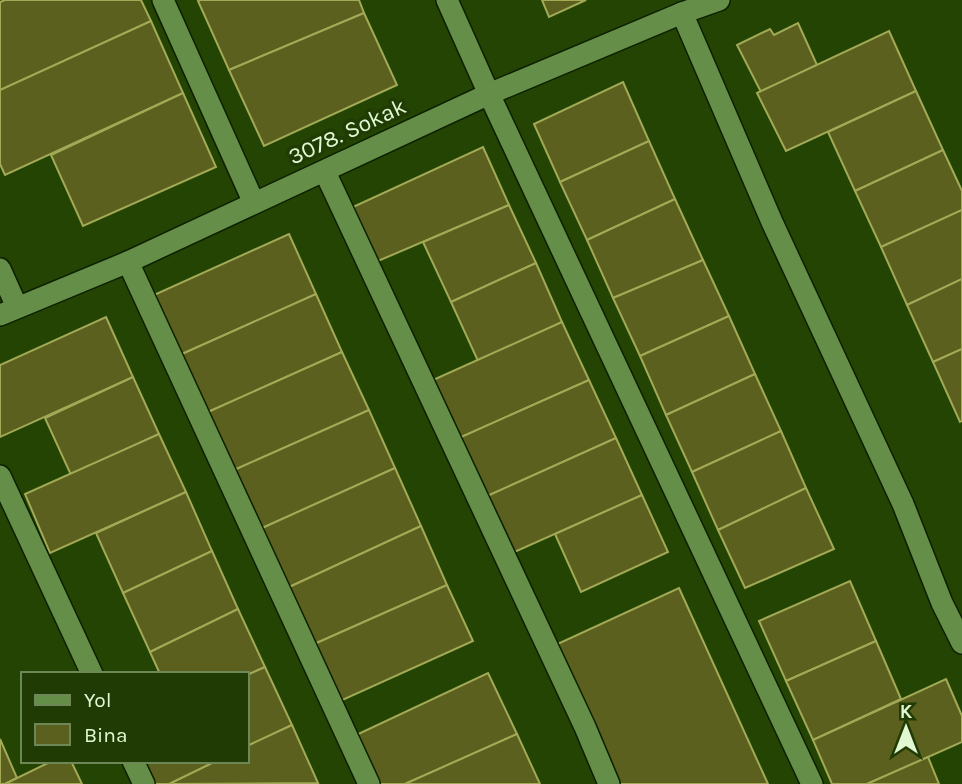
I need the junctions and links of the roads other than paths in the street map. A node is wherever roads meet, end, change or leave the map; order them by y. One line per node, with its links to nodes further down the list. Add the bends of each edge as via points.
1 (163, 0): 7 (street)
2 (447, 0): 5 (street)
3 (719, 0): 4 (street, 3078. Sokak)
4 (682, 13): 5 (street, 3078. Sokak); 12 (street)
5 (489, 94): 6 (street, 3078. Sokak); 18 (street)
6 (325, 172): 7 (street, 3078. Sokak); 17 (street)
7 (254, 203): 8 (street, 3078. Sokak)
8 (128, 262): 10 (street, 3078. Sokak); 16 (street)
9 (0, 269): 10 (street)
10 (8, 311)
11 (0, 476): 13 (street)
12 (962, 643)
13 (92, 672)
14 (134, 763): 15 (street)
15 (144, 784)
16 (369, 784)
17 (609, 784)
18 (812, 784)

